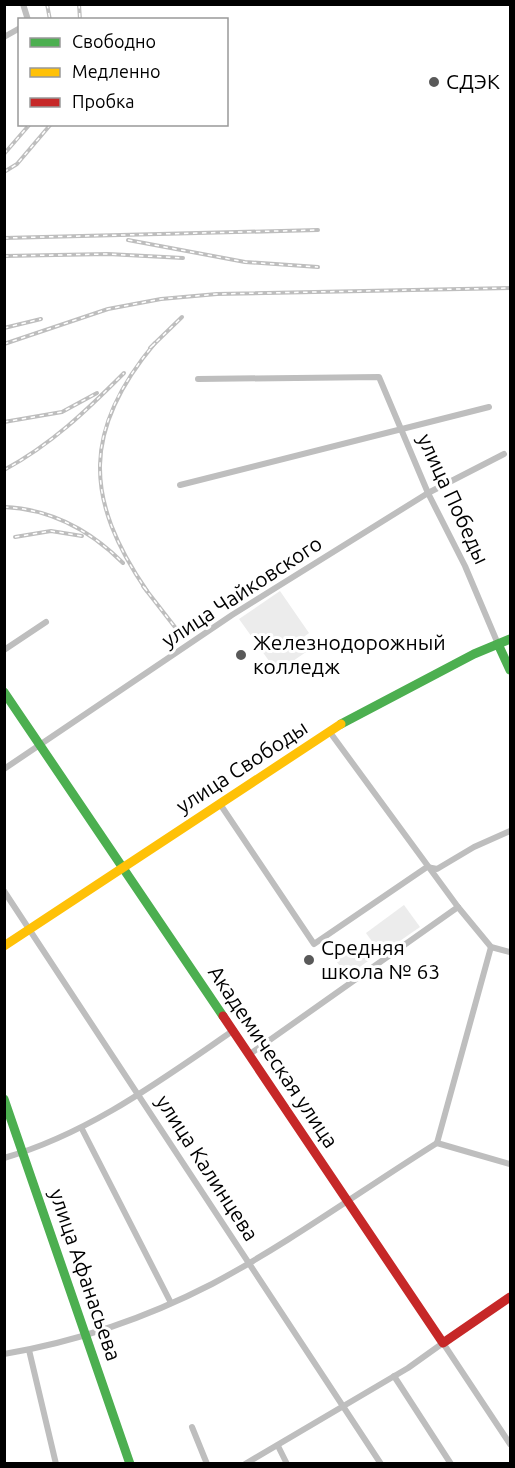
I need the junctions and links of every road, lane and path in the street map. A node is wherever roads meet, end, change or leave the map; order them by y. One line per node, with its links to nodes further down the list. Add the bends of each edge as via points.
1 (23, 4): 2 (street)
2 (28, 16)
3 (18, 29): 4 (street)
4 (4, 37)
5 (198, 379): 7 (street, улица Победы, via 379,376)
6 (489, 407): 7 (street)
7 (400, 431): 9 (street); 10 (street, улица Победы)
8 (504, 454): 10 (street, улица Чайковского)
9 (180, 485)
10 (428, 493): 14 (street, улица Победы); 19 (street, улица Чайковского, via 232,615)
11 (46, 622): 15 (street)
12 (510, 639): 14 (street, улица Свободы)
13 (510, 644): 14 (street, улица Свободы)
14 (499, 646): 16 (street, улица Победы); 18 (street, улица Свободы)
15 (4, 650)
16 (510, 670)
17 (4, 692): 19 (street, Академическая улица)
18 (331, 733): 21 (street, улица Свободы); 23 (street); 24 (street, улица Свободы)
19 (40, 747): 20 (street, улица Чайковского); 24 (street, Академическая улица)
20 (4, 770)
21 (222, 807): 23 (street, via 314,944); 24 (street, улица Свободы)
22 (510, 831): 23 (street, via 438,869)
23 (427, 867): 26 (street)
24 (123, 870): 27 (street, улица Свободы); 32 (street, Академическая улица)
25 (4, 891): 27 (street, улица Калинцева)
26 (458, 907): 29 (street); 33 (street)
27 (30, 932): 28 (street, улица Свободы); 30 (street, улица Свободы); 34 (street, улица Калинцева)
28 (4, 946)
29 (491, 946): 31 (street); 37 (street)
30 (4, 951)
31 (510, 952)
32 (234, 1030): 33 (street, Академическая улица); 34 (street)
33 (250, 1054): 41 (street, Академическая улица)
34 (139, 1095): 36 (street); 42 (street, улица Калинцева)
35 (4, 1099): 38 (street, улица Афанасьева)
36 (81, 1129): 38 (street); 44 (street)
37 (436, 1143): 40 (street); 41 (street)
38 (24, 1152): 39 (street); 45 (street, улица Афанасьева)
39 (4, 1158)
40 (510, 1164)
41 (347, 1199): 42 (street); 46 (street, Академическая улица)
42 (249, 1263): 44 (street); 50 (street, улица Калинцева)
43 (510, 1297): 46 (street)
44 (171, 1303): 45 (street)
45 (87, 1334): 47 (street); 55 (street, улица Афанасьева)
46 (443, 1343): 49 (street); 52 (street, Академическая улица)
47 (29, 1350): 48 (street); 54 (street)
48 (4, 1354)
49 (394, 1376): 50 (street); 60 (street)
50 (342, 1406): 53 (street); 59 (street, улица Калинцева)
51 (192, 1427): 56 (street)
52 (510, 1444)
53 (278, 1446): 57 (street); 58 (street)
54 (56, 1464)
55 (130, 1464)
56 (207, 1464)
57 (245, 1464)
58 (287, 1464)
59 (381, 1464)
60 (451, 1464)

